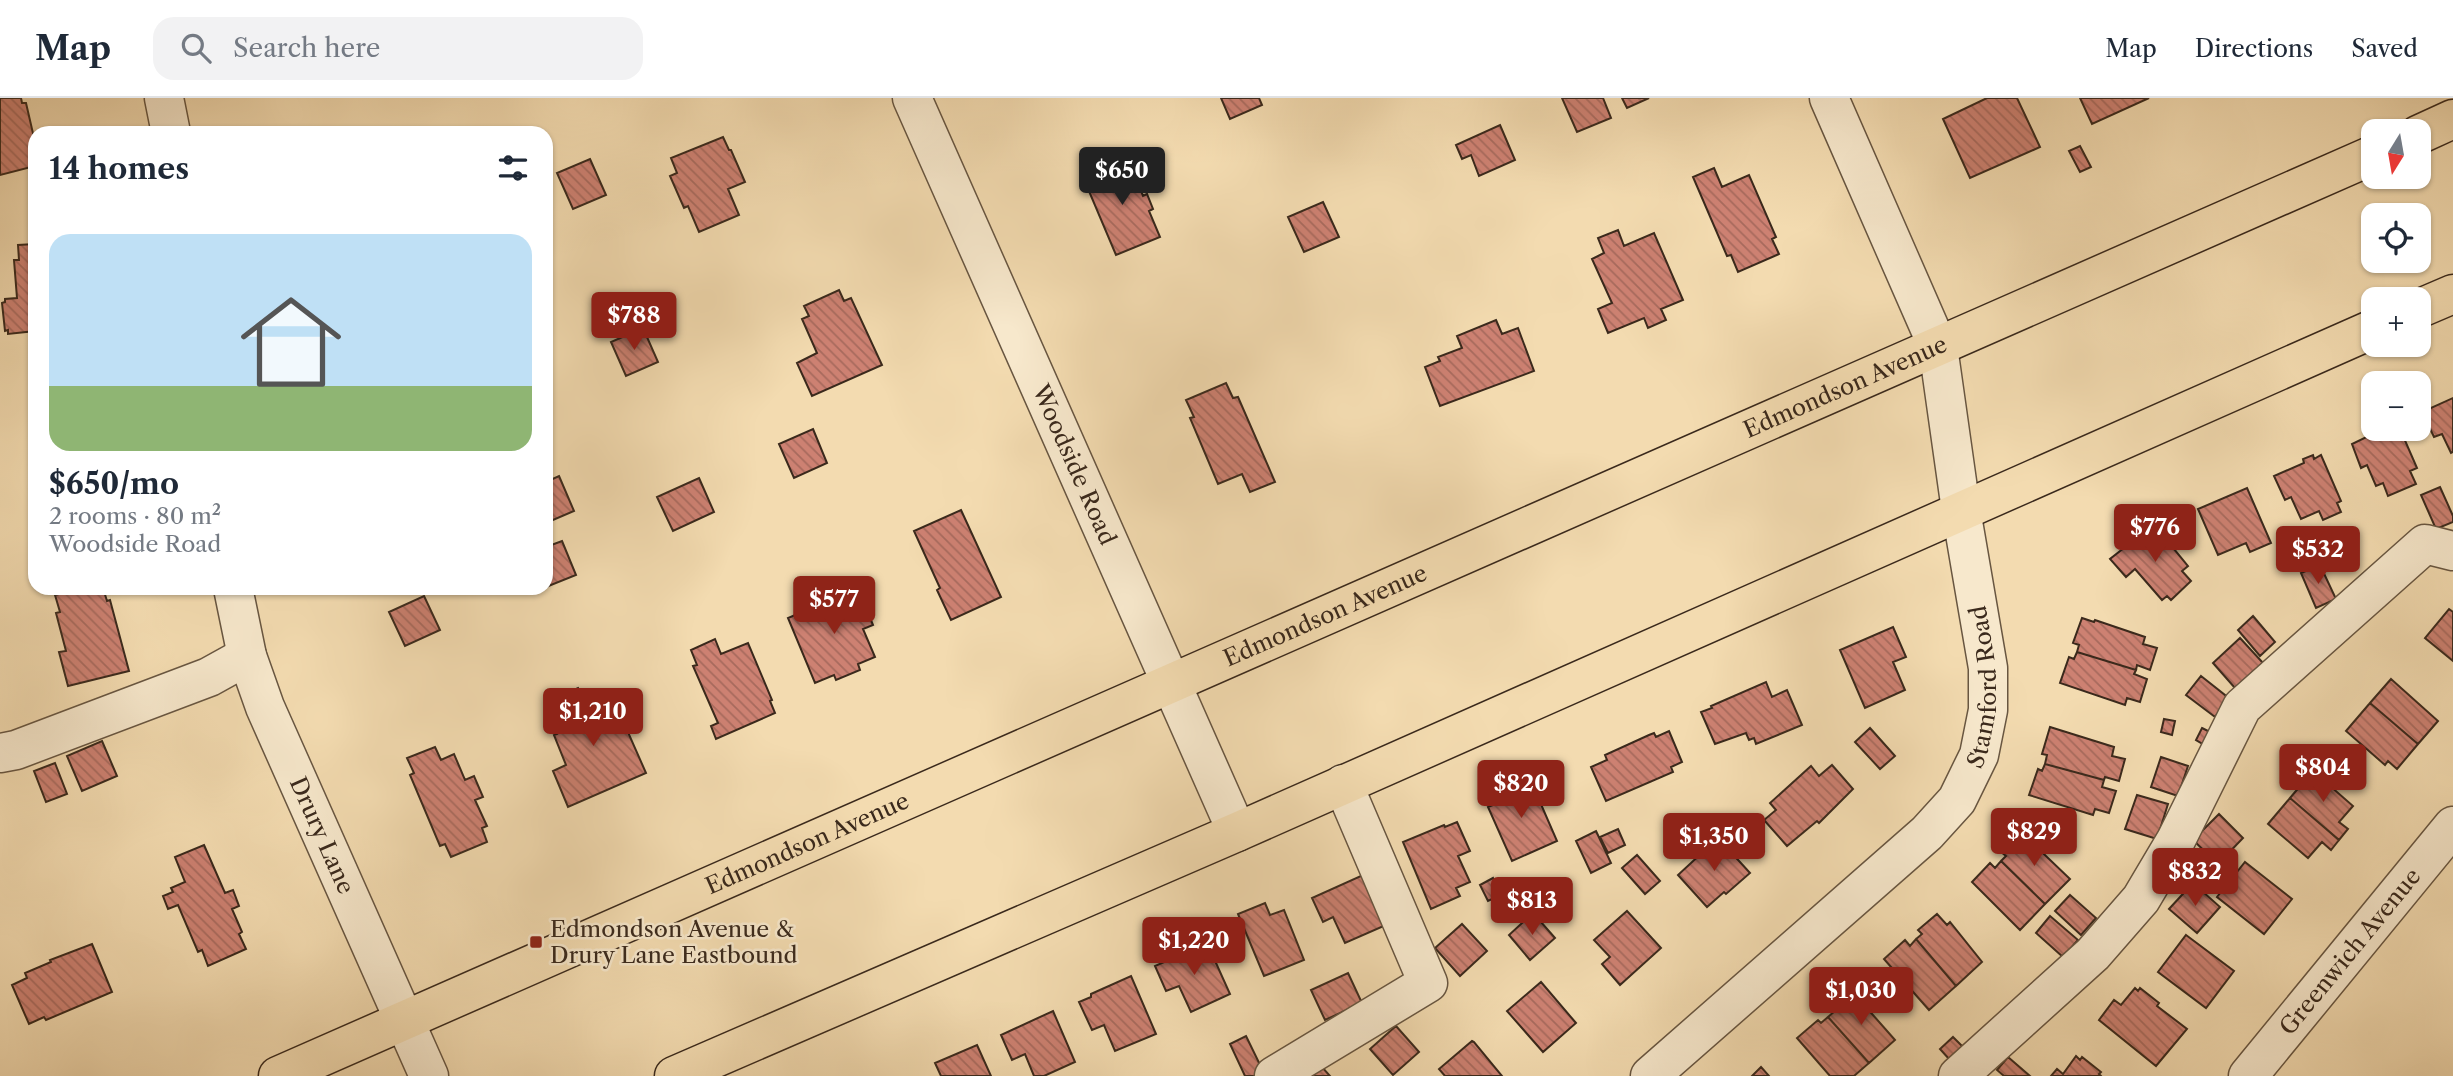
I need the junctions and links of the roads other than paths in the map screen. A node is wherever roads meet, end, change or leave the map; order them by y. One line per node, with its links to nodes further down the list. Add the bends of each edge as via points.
1 (164, 98): 5 (street)
2 (912, 98): 16 (street, Woodside Road)
3 (1829, 98): 11 (street, Stamford Road)
4 (2453, 119): 6 (main road)
5 (170, 126)
6 (2431, 129)
7 (2361, 160): 11 (main road, Edmondson Avenue)
8 (2453, 294): 9 (main road)
9 (2431, 303)
10 (2361, 335): 12 (main road)
11 (1938, 347): 12 (street, Stamford Road); 16 (main road, Edmondson Avenue)
12 (1961, 510): 18 (main road); 26 (street, Stamford Road, via 1988,668 1988,710 1979,755 1957,800 1927,833)
13 (2453, 551): 27 (street, via 2425,544 2242,707 2176,840 2141,899 2092,954)
14 (234, 595): 15 (street, Drury Lane)
15 (247, 656): 17 (street, via 209,677); 21 (street, Drury Lane, via 265,707)
16 (1169, 682): 19 (street, Woodside Road); 21 (main road, Edmondson Avenue)
17 (0, 753)
18 (1343, 784): 19 (main road); 25 (street, via 1428,983)
19 (1237, 832): 24 (main road)
20 (2450, 836): 28 (street, Greenwich Avenue)
21 (404, 1021): 22 (main road, Edmondson Avenue); 23 (street, Drury Lane)
22 (278, 1076)
23 (429, 1076)
24 (674, 1076)
25 (1274, 1076)
26 (1650, 1076)
27 (1958, 1076)
28 (2248, 1076)

